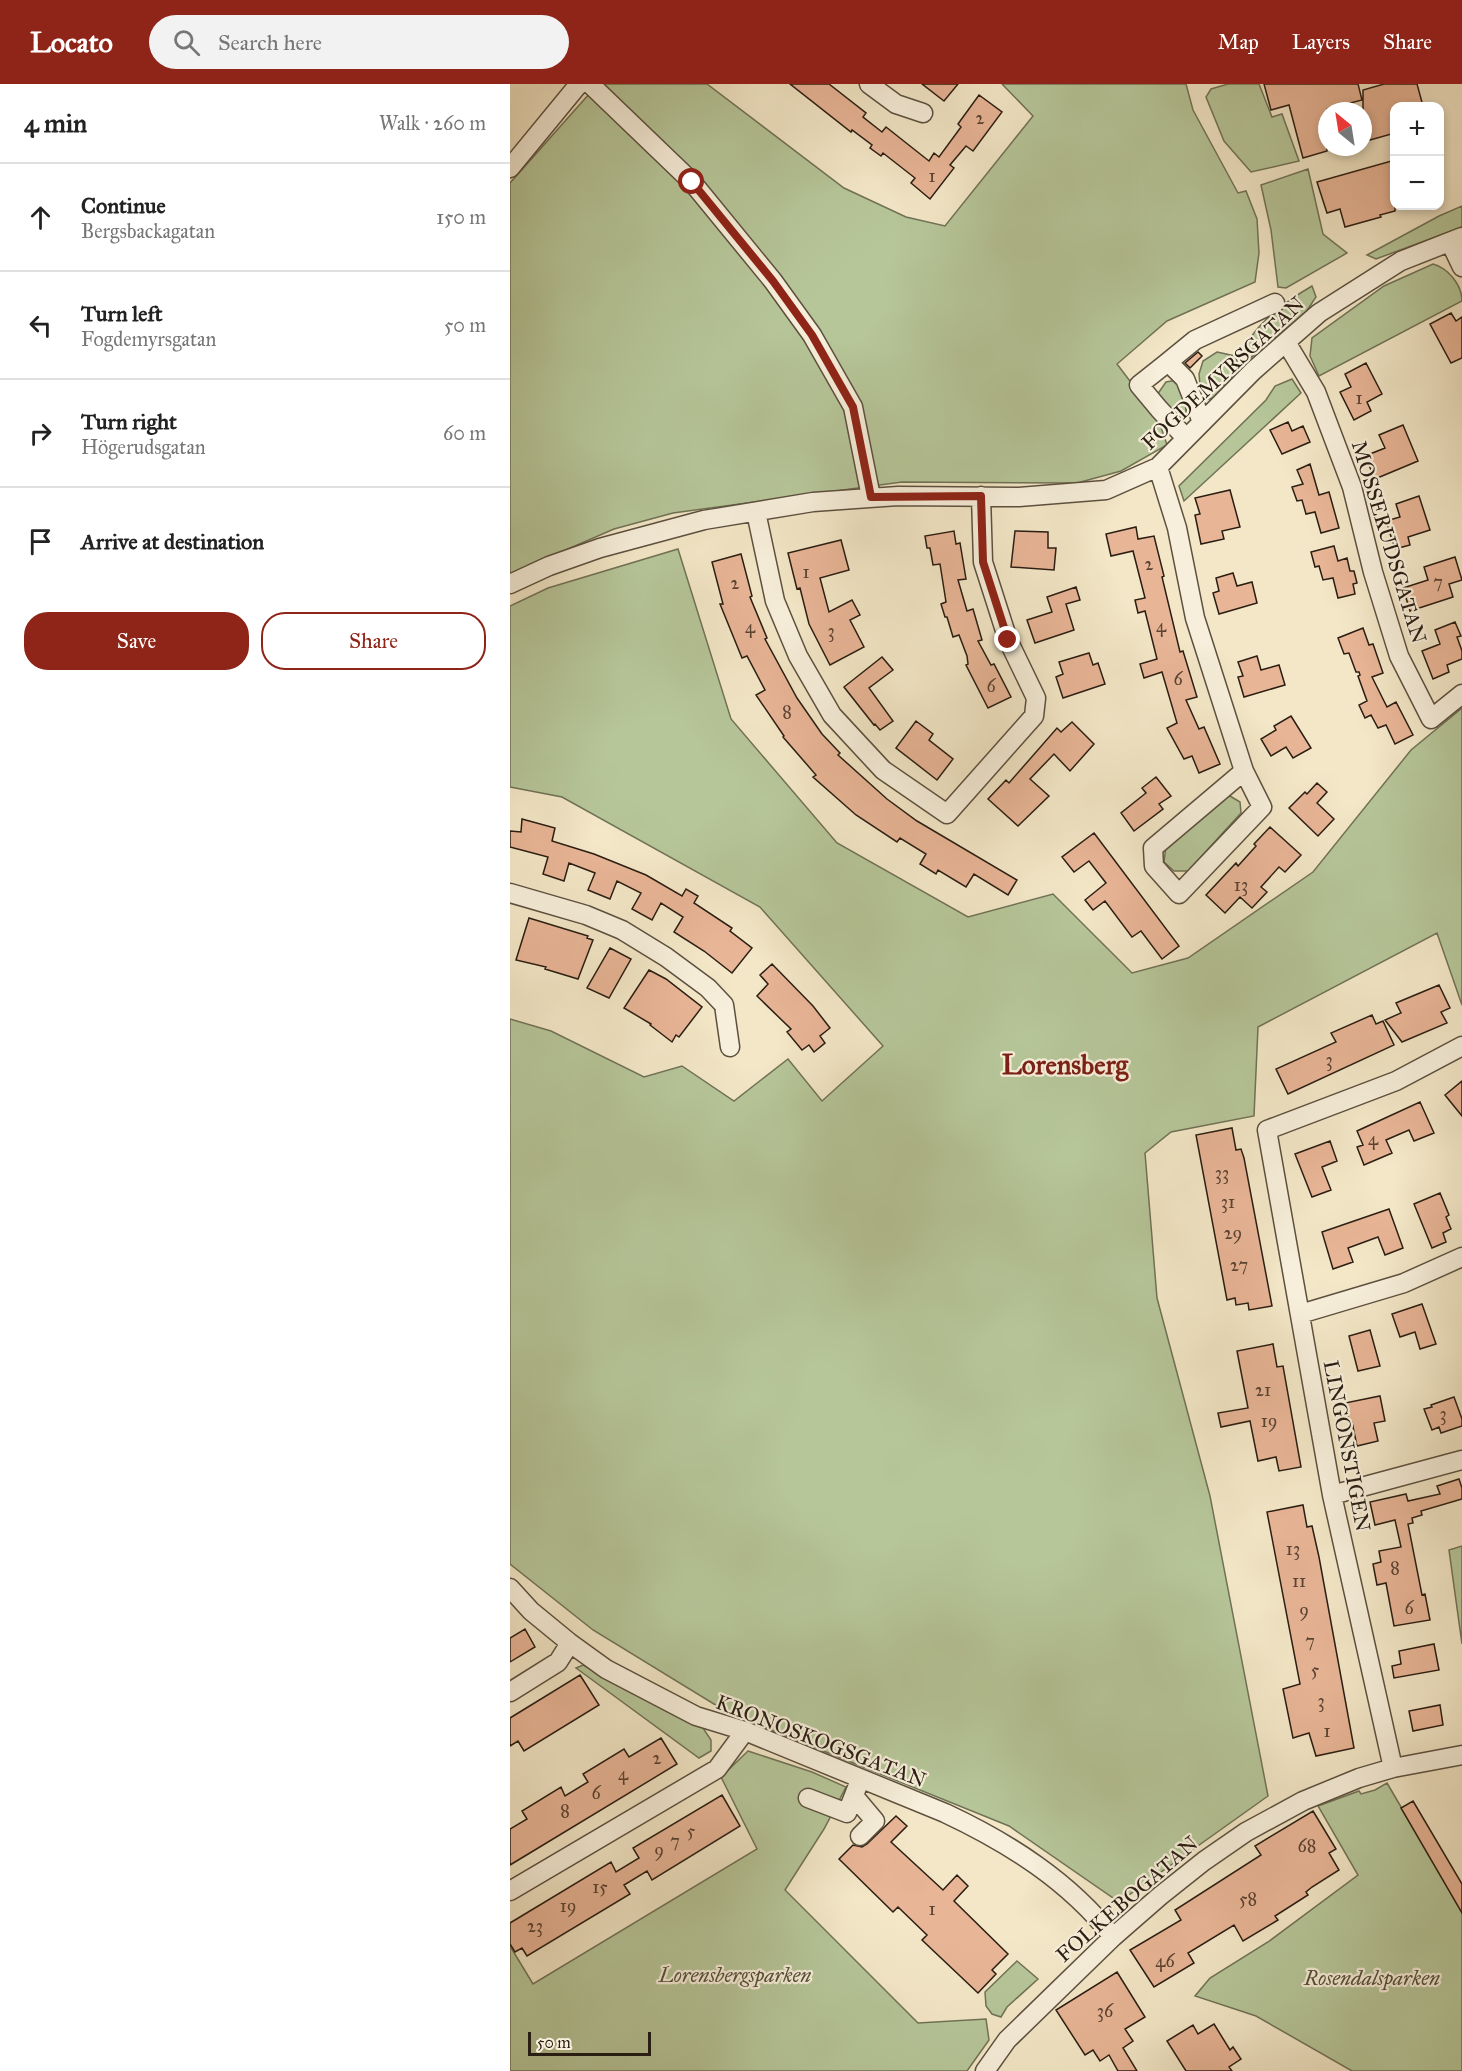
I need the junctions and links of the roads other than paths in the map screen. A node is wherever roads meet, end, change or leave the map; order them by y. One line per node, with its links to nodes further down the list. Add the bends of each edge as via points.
1 (579, 84): 5 (street)
2 (590, 84): 15 (street, via 692,182 812,335 853,407)
3 (869, 84): 4 (street, via 896,104)
4 (923, 113)
5 (510, 168)
6 (1456, 239): 7 (street); 9 (street, FOGDEMYRSGATAN, via 1401,261 1319,312)
7 (1462, 267)
8 (1275, 303): 10 (street, via 1195,340)
9 (1286, 342): 11 (street, FOGDEMYRSGATAN); 18 (street, MOSSERUDSGATAN, via 1320,402 1352,487 1399,656 1431,719)
10 (1168, 362): 11 (street, via 1185,379); 12 (street, via 1139,385)
11 (1202, 422): 12 (street, FOGDEMYRSGATAN)
12 (1186, 438): 13 (street, FOGDEMYRSGATAN)
13 (1158, 467): 14 (street, FOGDEMYRSGATAN, via 1106,490); 19 (street, via 1177,528 1196,618)
14 (981, 496): 15 (street, FOGDEMYRSGATAN); 16 (street, via 983,562 1008,640 1036,698 1034,716 947,814 883,770 832,715 798,657 775,601)
15 (871, 497): 16 (street, FOGDEMYRSGATAN)
16 (756, 512): 17 (street, FOGDEMYRSGATAN, via 704,520 600,548)
17 (510, 584)
18 (1462, 694)
19 (1244, 771): 19 (street, via 1153,848 1154,866 1179,894 1262,807)
20 (510, 893): 22 (street, via 586,915 622,930 666,957 724,1005)
21 (1462, 1046): 24 (street, LINGONSTIGEN, via 1396,1081 1267,1130)
22 (730, 1047)
23 (1462, 1257): 24 (street, via 1404,1283)
24 (1300, 1314): 26 (street, LINGONSTIGEN)
25 (1462, 1460): 26 (street)
26 (1332, 1496): 32 (street, LINGONSTIGEN)
27 (510, 1588): 28 (street, KRONOSKOGSGATAN)
28 (570, 1643): 29 (street, via 558,1662); 30 (street, KRONOSKOGSGATAN, via 606,1669 696,1716)
29 (510, 1692)
30 (745, 1731): 33 (street, KRONOSKOGSGATAN); 36 (street, via 717,1769)
31 (1462, 1755): 32 (street, FOLKEBOGATAN)
32 (1393, 1768): 37 (street, FOLKEBOGATAN, via 1303,1802 1246,1832 1204,1861)
33 (857, 1788): 34 (street, via 847,1814); 35 (street, via 874,1821); 37 (street, KRONOSKOGSGATAN, via 945,1813 975,1828 1044,1870 1096,1916)
34 (808, 1798)
35 (860, 1836)
36 (510, 1891)
37 (1113, 1937): 38 (street, FOLKEBOGATAN, via 1007,2040)
38 (985, 2071)

